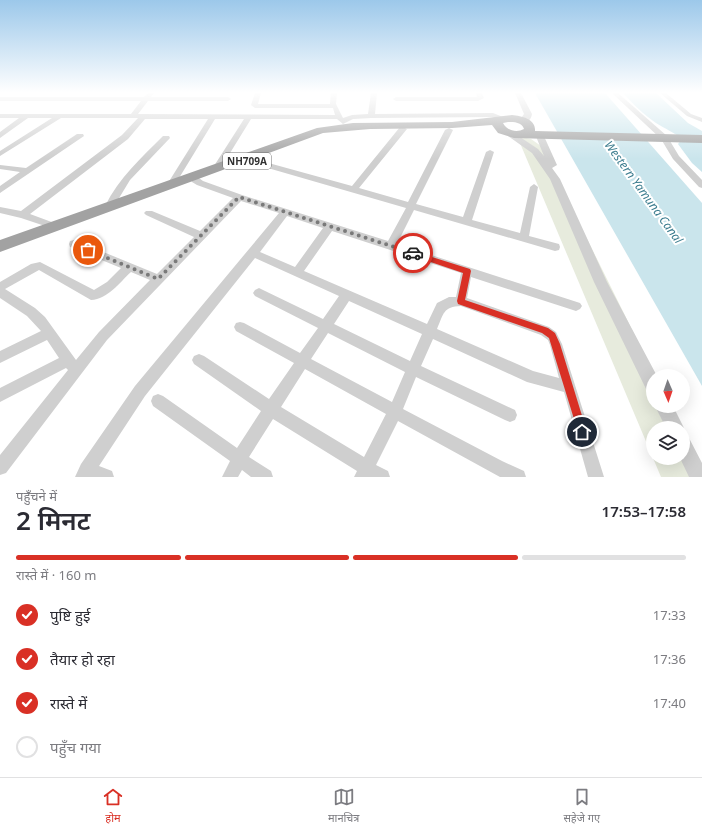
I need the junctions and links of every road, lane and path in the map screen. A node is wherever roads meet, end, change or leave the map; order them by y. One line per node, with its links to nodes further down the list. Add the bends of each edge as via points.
1 (340, 115): 15 (street)
2 (493, 115): 16 (street)
3 (528, 115): 17 (street)
4 (640, 115): 22 (street)
5 (692, 115): 14 (street)
6 (0, 116): 7 (street)
7 (26, 116): 8 (street); 23 (street)
8 (60, 116): 10 (street); 28 (street)
9 (371, 116): 15 (street, via 352,118)
10 (132, 117): 11 (street)
11 (143, 117): 12 (street); 46 (street, via 125,137)
12 (212, 118): 13 (street); 35 (street)
13 (248, 118): 15 (street); 30 (street)
14 (702, 120)
15 (343, 122): 16 (highway, NH709A); 30 (highway, NH709A)
16 (505, 126): 17 (highway, NH709A); 17 (highway, NH709A, via 514,119); 19 (highway, NH709A); 34 (street, via 535,151)
17 (525, 126): 20 (highway, NH709A)
18 (403, 129): 19 (highway, NH709A); 29 (highway, NH709A, via 358,129 324,134); 39 (street)
19 (449, 130): 42 (street)
20 (543, 132): 22 (highway, NH709A); 34 (street)
21 (702, 134): 22 (highway, NH709A)
22 (661, 135): 26 (highway, NH709A); 36 (street, via 676,157)
23 (0, 136)
24 (80, 136): 32 (street)
25 (166, 138): 41 (street, via 125,179)
26 (702, 139)
27 (490, 152): 47 (street)
28 (0, 154)
29 (250, 160): 33 (highway, NH709A); 39 (street)
30 (218, 166): 33 (highway, NH709A)
31 (0, 167): 32 (street)
32 (27, 171): 38 (street)
33 (193, 178): 35 (highway, NH709A); 40 (street); 56 (highway, NH709A)
34 (555, 179): 77 (street, via 601,282)
35 (172, 183): 41 (highway, NH709A)
36 (702, 185)
37 (534, 187): 51 (street)
38 (0, 190)
39 (354, 190): 42 (street)
40 (239, 197): 44 (street); 50 (street)
41 (110, 206): 48 (highway, NH709A)
42 (411, 206): 47 (street); 54 (street)
43 (1, 211): 46 (street)
44 (285, 212): 49 (street); 57 (street)
45 (149, 213): 50 (street)
46 (23, 215): 48 (street)
47 (466, 222): 51 (street)
48 (54, 226): 53 (highway, NH709A)
49 (329, 227): 54 (street); 60 (street)
50 (202, 236): 61 (street)
51 (524, 238): 55 (street)
52 (74, 244): 58 (street)
53 (0, 246)
54 (391, 246): 59 (street)
55 (555, 247)
56 (0, 252)
57 (254, 253): 60 (street); 88 (street, via 140,391)
58 (129, 268): 61 (street); 62 (street, via 103,292 96,295 91,295 40,266)
59 (467, 271): 66 (street); 67 (street)
60 (298, 272): 65 (street)
61 (158, 279): 75 (street)
62 (0, 287)
63 (0, 292): 71 (street, via 31,312)
64 (259, 293): 68 (street)
65 (346, 295): 68 (street); 70 (street)
66 (461, 301): 70 (street, via 444,304); 78 (street, via 549,333 556,344)
67 (576, 306)
68 (325, 326): 74 (street); 76 (street)
69 (240, 327): 74 (street)
70 (429, 332): 76 (street); 78 (street, via 532,377)
71 (50, 333): 72 (street); 75 (street)
72 (0, 357)
73 (199, 360): 81 (street)
74 (302, 362): 81 (street); 82 (street)
75 (72, 364): 79 (street); 86 (street)
76 (413, 369): 82 (street); 83 (street)
77 (646, 371)
78 (569, 387): 94 (street)
79 (0, 395)
80 (158, 401): 85 (street)
81 (271, 409): 85 (street); 87 (street)
82 (394, 411): 87 (street); 93 (street)
83 (510, 415)
84 (690, 458): 95 (street)
85 (239, 459): 90 (street); 91 (street)
86 (0, 466)
87 (364, 472): 92 (street)
88 (85, 473): 89 (street)
89 (106, 477)
90 (230, 477)
91 (265, 477)
92 (382, 477)
93 (518, 477)
94 (596, 477)
95 (699, 477)

